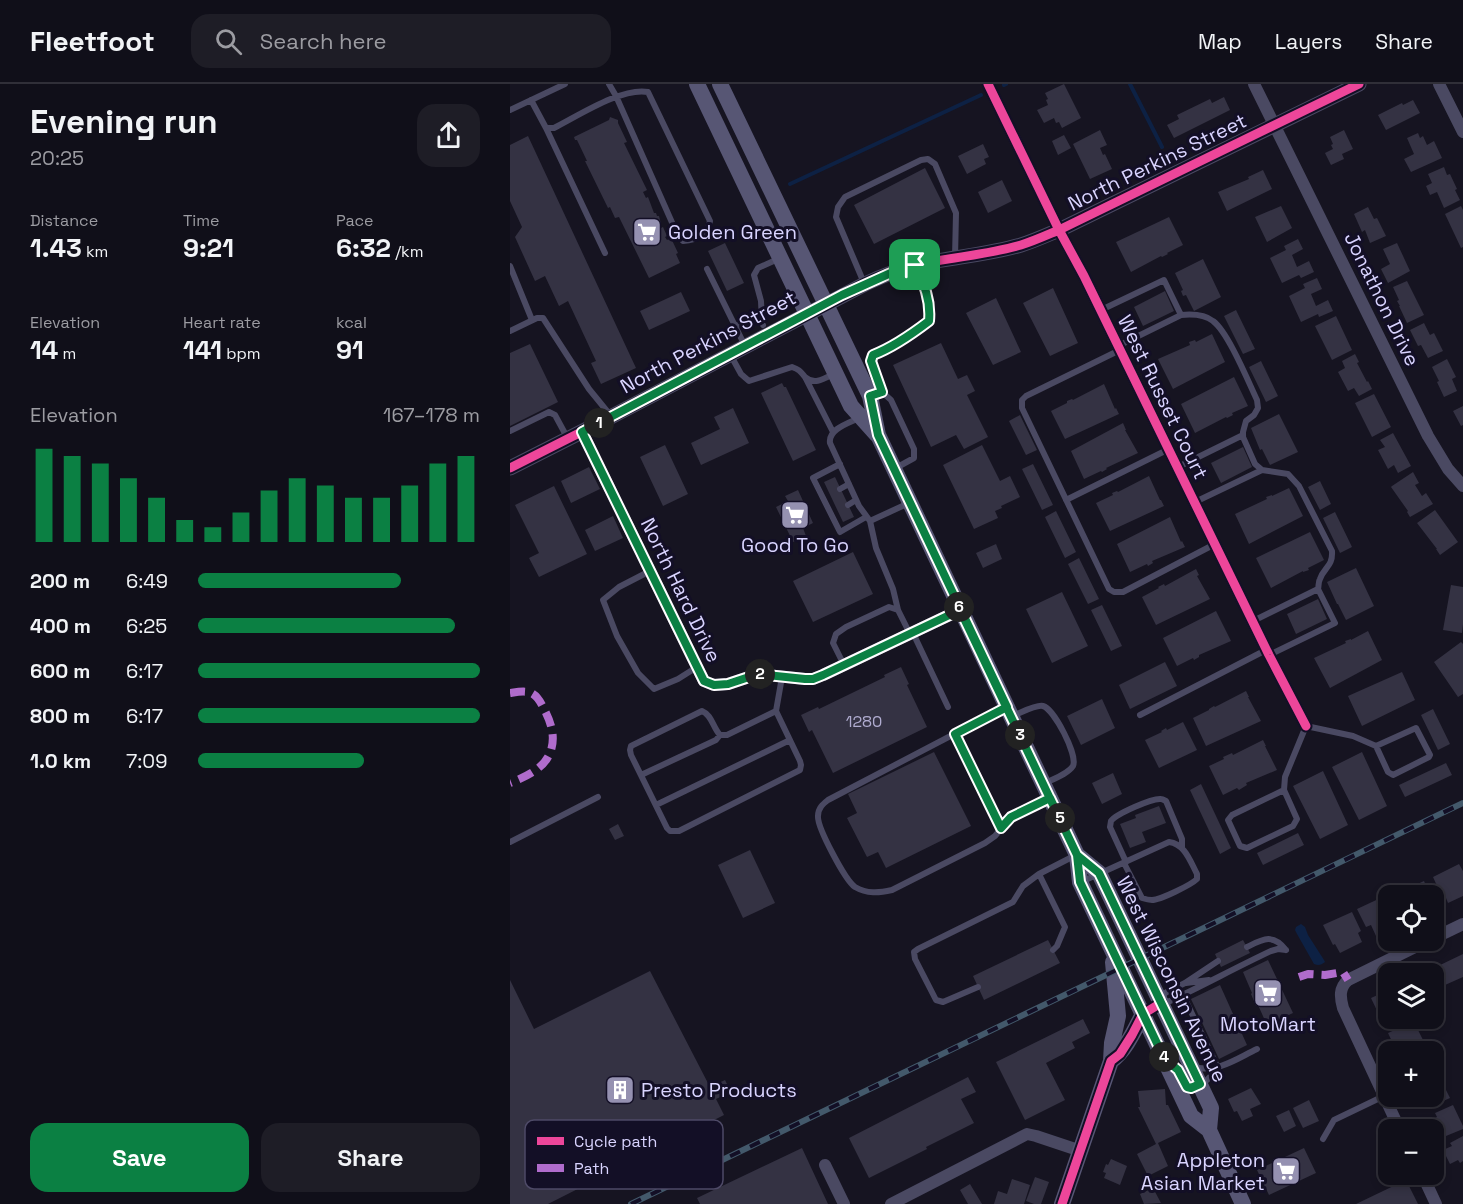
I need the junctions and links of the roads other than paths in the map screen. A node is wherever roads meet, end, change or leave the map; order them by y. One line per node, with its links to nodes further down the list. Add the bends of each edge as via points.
1 (566, 84): 10 (lane)
2 (609, 84): 9 (lane)
3 (697, 84): 17 (main road, West Wisconsin Avenue)
4 (720, 84): 23 (main road, West Wisconsin Avenue)
5 (988, 84): 15 (street, West Russet Court)
6 (1254, 84): 12 (street, Jonathon Drive)
7 (1359, 84): 12 (street, North Perkins Street)
8 (1439, 84): 14 (street)
9 (616, 96): 9 (lane, via 648,92 710,221 703,234 683,241 678,236); 13 (lane, via 554,128)
10 (531, 100): 11 (lane); 13 (lane)
11 (510, 110)
12 (1274, 126): 15 (street, North Perkins Street); 50 (street, Jonathon Drive, via 1428,436)
13 (546, 128): 16 (lane)
14 (1463, 132)
15 (1059, 230): 18 (street, North Perkins Street, via 1020,245); 24 (street, West Russet Court)
16 (605, 253)
17 (780, 258): 25 (main road, West Wisconsin Avenue); 29 (lane, via 758,268 754,275)
18 (955, 258): 19 (street, North Perkins Street); 22 (lane, via 956,213 935,164 921,160 845,197 838,207 836,217)
19 (915, 265): 22 (street, North Perkins Street); 36 (lane, via 930,308 929,321 873,355)
20 (510, 266): 27 (lane)
21 (707, 269): 28 (lane)
22 (865, 284): 23 (street, North Perkins Street)
23 (825, 304): 25 (street, North Perkins Street); 36 (main road, West Wisconsin Avenue)
24 (1101, 310): 26 (lane, via 1164,280); 32 (street, West Russet Court)
25 (807, 314): 29 (street, North Perkins Street); 34 (main road, West Wisconsin Avenue)
26 (1180, 315): 32 (lane); 41 (lane, via 1212,320 1230,345 1257,400 1258,408 1246,421)
27 (532, 320): 30 (lane); 37 (lane, via 543,318)
28 (735, 326): 29 (lane, via 752,319); 31 (lane)
29 (765, 328): 31 (street, North Perkins Street)
30 (510, 331)
31 (745, 347): 33 (street, North Perkins Street)
32 (1119, 348): 43 (street, West Russet Court); 55 (lane, via 1022,400 1022,408)
33 (730, 354): 35 (lane, via 749,381 792,367); 37 (street, North Perkins Street)
34 (835, 372): 35 (lane, via 820,381); 36 (main road, West Wisconsin Avenue, via 851,406)
35 (805, 377): 40 (lane)
36 (871, 404): 40 (lane); 47 (main road, West Wisconsin Avenue, via 878,435); 47 (lane, via 891,400 914,449 914,458)
37 (611, 417): 39 (street, North Perkins Street)
38 (510, 431): 42 (lane, via 549,412 555,415)
39 (582, 432): 42 (street, North Perkins Street); 61 (street, North Hard Drive)
40 (833, 432): 44 (lane, via 830,443)
41 (1243, 435): 45 (lane); 48 (lane, via 1255,464)
42 (568, 439): 46 (street, North Perkins Street)
43 (1169, 449): 45 (street, West Russet Court); 55 (lane)
44 (840, 464): 49 (lane); 53 (lane, via 813,478)
45 (1178, 467): 56 (street, West Russet Court)
46 (510, 468)
47 (894, 469): 57 (main road, West Wisconsin Avenue)
48 (1262, 470): 56 (lane); 62 (lane, via 1288,474 1299,486 1332,551)
49 (849, 484): 51 (lane); 54 (lane)
50 (1463, 486)
51 (840, 489)
52 (830, 494): 53 (lane)
53 (823, 498): 59 (lane, via 834,512 840,532)
54 (856, 501): 58 (lane); 59 (lane)
55 (1066, 501): 60 (lane, via 1109,589 1114,592 1123,592)
56 (1195, 502): 60 (street, West Russet Court)
57 (910, 503): 59 (lane); 64 (main road, West Wisconsin Avenue)
58 (848, 505)
59 (868, 519): 63 (lane)
60 (1215, 544): 65 (street, West Russet Court)
61 (650, 571): 69 (street, North Hard Drive); 69 (lane, via 603,600 617,636 638,673 654,689)
62 (1318, 590): 65 (lane); 67 (lane, via 1335,623)
63 (898, 610): 66 (lane); 68 (lane, via 889,607 836,634 833,643)
64 (960, 610): 66 (street, North Hard Drive); 73 (main road, West Wisconsin Avenue)
65 (1253, 621): 67 (street, West Russet Court)
66 (911, 633): 68 (street, North Hard Drive); 71 (lane)
67 (1268, 652): 74 (lane); 75 (street, West Russet Court)
68 (844, 665): 70 (street, North Hard Drive, via 813,679)
69 (697, 667): 70 (street, North Hard Drive, via 704,681 714,685 758,674)
70 (782, 676): 72 (lane)
71 (948, 707)
72 (776, 711): 77 (lane); 78 (lane)
73 (1009, 712): 76 (lane); 82 (main road, West Wisconsin Avenue); 82 (lane, via 1044,706 1053,714 1073,754 1074,765)
74 (1140, 715)
75 (1306, 726): 79 (lane, via 1353,736); 81 (lane, via 1285,777)
76 (955, 734): 85 (lane); 85 (lane, via 828,800 817,817 820,828 846,878 855,886 878,893 892,890 985,843)
77 (720, 735): 80 (lane); 80 (lane, via 702,711 634,744 630,750)
78 (790, 740): 84 (lane); 84 (lane, via 800,770 679,831 670,831)
79 (1376, 746): 79 (lane, via 1416,728 1430,755 1393,775)
80 (641, 775): 84 (lane)
81 (1284, 790): 81 (lane, via 1297,819 1293,826 1247,848 1240,846 1228,820)
82 (1047, 791): 85 (lane); 88 (main road, West Wisconsin Avenue)
83 (598, 797): 86 (lane)
84 (656, 805)
85 (1001, 828)
86 (510, 842)
87 (1182, 847): 89 (lane, via 1169,842); 89 (lane, via 1197,879 1154,900 1142,898); 89 (lane, via 1166,801 1154,800 1119,813 1111,821)
88 (1077, 855): 90 (main road, West Wisconsin Avenue); 91 (lane); 92 (main road, West Wisconsin Avenue)
89 (1125, 862): 90 (lane)
90 (1099, 873): 92 (lane); 104 (main road, West Wisconsin Avenue)
91 (1039, 874): 97 (lane, via 1065,927); 102 (lane, via 1023,886 1012,902 914,952 936,1000 943,1002)
92 (1080, 882): 95 (main road, West Wisconsin Avenue)
93 (1463, 924): 94 (street)
94 (1444, 933)
95 (1110, 946): 105 (main road, West Wisconsin Avenue); 106 (main road)
96 (1247, 947): 100 (lane, via 1270,938 1286,950 1271,951)
97 (1053, 950)
98 (1407, 951): 112 (street, via 1348,980 1341,990 1343,1008)
99 (1218, 961): 101 (lane)
100 (1216, 980): 101 (lane); 103 (lane)
101 (1185, 983): 104 (lane, via 1165,993)
102 (978, 987)
103 (1183, 995): 104 (lane); 111 (lane)
104 (1161, 1003): 105 (main road); 110 (main road, West Wisconsin Avenue)
105 (1143, 1014): 106 (main road, via 1123,1017); 108 (main road, West Wisconsin Avenue); 109 (main road, via 1120,1054)
106 (1117, 1024): 109 (main road)
107 (1257, 1049): 111 (lane)
108 (1164, 1058): 113 (main road, via 1178,1070 1187,1087); 115 (main road, West Wisconsin Avenue, via 1191,1116)
109 (1111, 1061): 117 (main road)
110 (1191, 1066): 111 (lane); 113 (main road, West Wisconsin Avenue)
111 (1218, 1068): 113 (lane)
112 (1378, 1083)
113 (1200, 1084): 115 (main road, West Wisconsin Avenue, via 1211,1108)
114 (1378, 1099): 116 (lane, via 1334,1120)
115 (1209, 1130): 123 (main road, West Wisconsin Avenue)
116 (1323, 1139)
117 (1081, 1151): 121 (street, via 1028,1134); 122 (main road)
118 (825, 1165): 120 (street)
119 (1427, 1185): 124 (street)
120 (844, 1204)
121 (891, 1204)
122 (1062, 1204)
123 (1243, 1204)
124 (1436, 1204)

